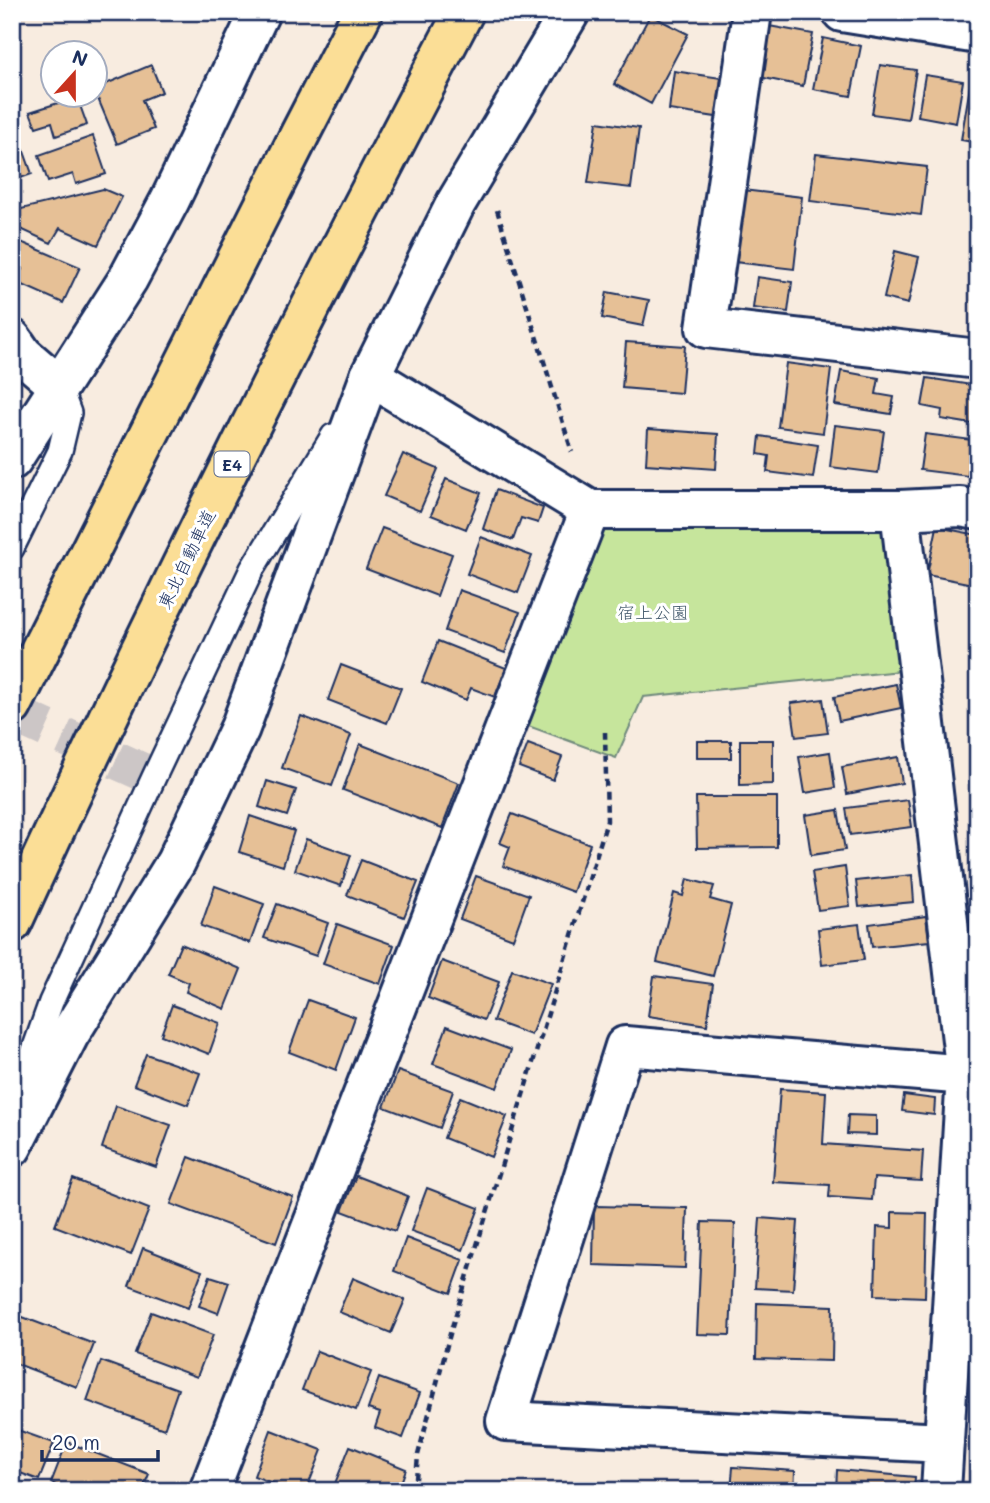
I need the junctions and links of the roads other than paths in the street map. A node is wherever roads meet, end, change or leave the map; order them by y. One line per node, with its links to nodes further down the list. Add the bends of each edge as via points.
1 (260, 12): 11 (street, via 128,279)
2 (363, 12): 18 (highway)
3 (464, 12): 19 (highway, 東北自動車道 / E4, via 349,229 203,523)
4 (570, 12): 10 (street, via 456,203)
5 (752, 12): 9 (street, via 706,328)
6 (842, 12): 7 (street)
7 (978, 34)
8 (12, 339): 11 (street, via 23,355)
9 (978, 359)
10 (370, 376): 14 (street); 21 (lane, via 252,569 51,1002); 22 (street, via 240,728 176,862 69,1035)
11 (59, 386): 12 (street); 17 (lane, via 69,413 60,451)
12 (24, 422): 13 (street)
13 (12, 460)
14 (590, 510): 15 (street); 26 (street)
15 (900, 510): 16 (street); 20 (street)
16 (978, 510)
17 (12, 548)
18 (12, 706)
19 (12, 923)
20 (972, 1075): 23 (street); 25 (street, via 625,1046 506,1421)
21 (12, 1112)
22 (12, 1147)
23 (968, 1193): 24 (street)
24 (962, 1394): 25 (street)
25 (944, 1443): 27 (street)
26 (209, 1491)
27 (941, 1491)

